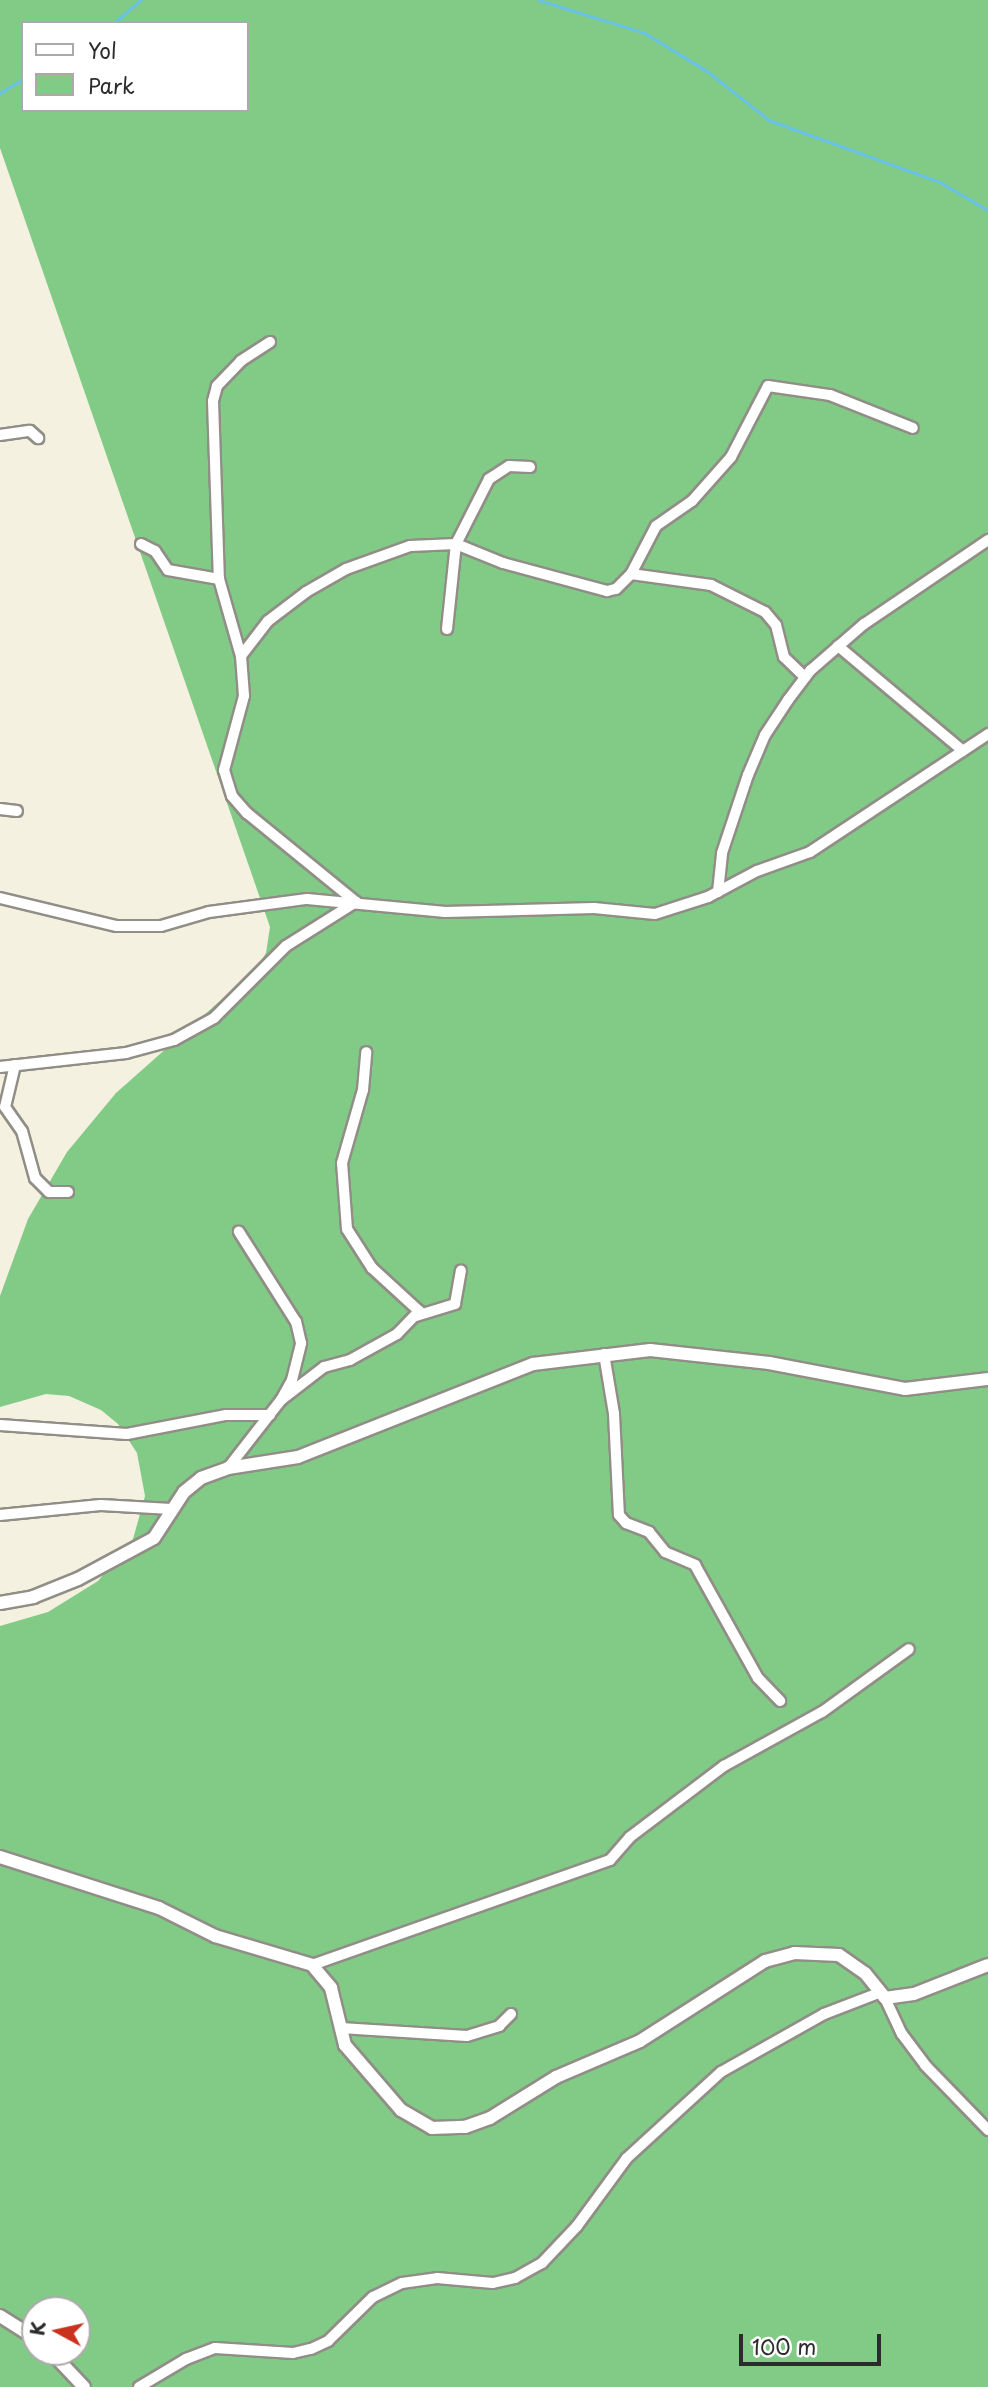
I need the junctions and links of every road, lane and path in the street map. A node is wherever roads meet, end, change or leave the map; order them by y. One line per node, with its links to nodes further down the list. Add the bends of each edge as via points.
1 (270, 342): 10 (street, via 241,361 218,386 213,401)
2 (913, 428): 9 (street, via 830,395 768,386 731,457 692,501 656,526)
3 (0, 435): 4 (street, via 30,431)
4 (38, 438)
5 (530, 467): 8 (street, via 509,466 489,479)
6 (988, 540): 12 (street)
7 (141, 544): 10 (street, via 155,551 168,570)
8 (456, 544): 9 (street, via 503,564 607,591 616,589); 11 (street); 13 (street, via 410,546 346,569 268,621)
9 (631, 574): 14 (street, via 711,585 765,612 776,625 783,657)
10 (219, 579): 13 (street)
11 (447, 629)
12 (838, 646): 14 (street); 16 (street)
13 (241, 656): 21 (street, via 243,696 225,770 232,796)
14 (805, 677): 19 (street, via 765,735 748,775 722,853)
15 (988, 734): 16 (street)
16 (963, 751): 19 (street, via 810,852 757,871)
17 (0, 809): 18 (street)
18 (17, 811)
19 (718, 892): 21 (street, via 655,914 594,908 445,912)
20 (0, 898): 21 (street, via 117,926 161,926 209,912 307,899)
21 (356, 902): 23 (street, via 286,946 214,1018 174,1040 126,1053)
22 (366, 1052): 28 (street, via 363,1090 342,1163 347,1229 393,1292 418,1306)
23 (15, 1065): 24 (street); 25 (street, via 5,1107 22,1132 35,1178 49,1192)
24 (0, 1067)
25 (68, 1192)
26 (239, 1232): 31 (street, via 300,1332 292,1380)
27 (461, 1271): 28 (street, via 454,1304)
28 (416, 1316): 31 (street, via 375,1348 301,1381)
29 (604, 1354): 30 (street, via 698,1352 905,1389); 34 (street, via 533,1364 298,1457); 39 (street, via 614,1414 619,1515 626,1523 649,1532 665,1552 695,1565 758,1678)
30 (988, 1379)
31 (281, 1400): 32 (street)
32 (270, 1415): 33 (street, via 226,1415 127,1434); 34 (street)
33 (0, 1425)
34 (228, 1468): 35 (street, via 201,1478)
35 (171, 1509): 36 (street, via 101,1505); 37 (street, via 154,1538 78,1579 33,1597)
36 (0, 1515)
37 (0, 1603)
38 (909, 1649): 41 (street, via 822,1712 724,1766 630,1838 610,1860)
39 (780, 1701)
40 (0, 1857): 41 (street, via 159,1908 215,1936)
41 (312, 1965): 45 (street, via 331,1987)
42 (988, 1965): 43 (street, via 914,1994)
43 (883, 1996): 45 (street, via 865,1973 839,1955 794,1953 765,1961 640,2041 556,2077 491,2118 448,2130 420,2125 401,2110 345,2045); 46 (street, via 902,2034 925,2065); 51 (street, via 824,2014 721,2072 627,2158 577,2226 542,2263 515,2278 493,2283 437,2278 402,2283 373,2297 328,2341 312,2349 293,2353 215,2348)
44 (511, 2014): 45 (street, via 491,2030 467,2036)
45 (341, 2028)
46 (988, 2130)
47 (0, 2316): 48 (street)
48 (21, 2329)
49 (64, 2366): 50 (street)
50 (84, 2387)
51 (139, 2387)

